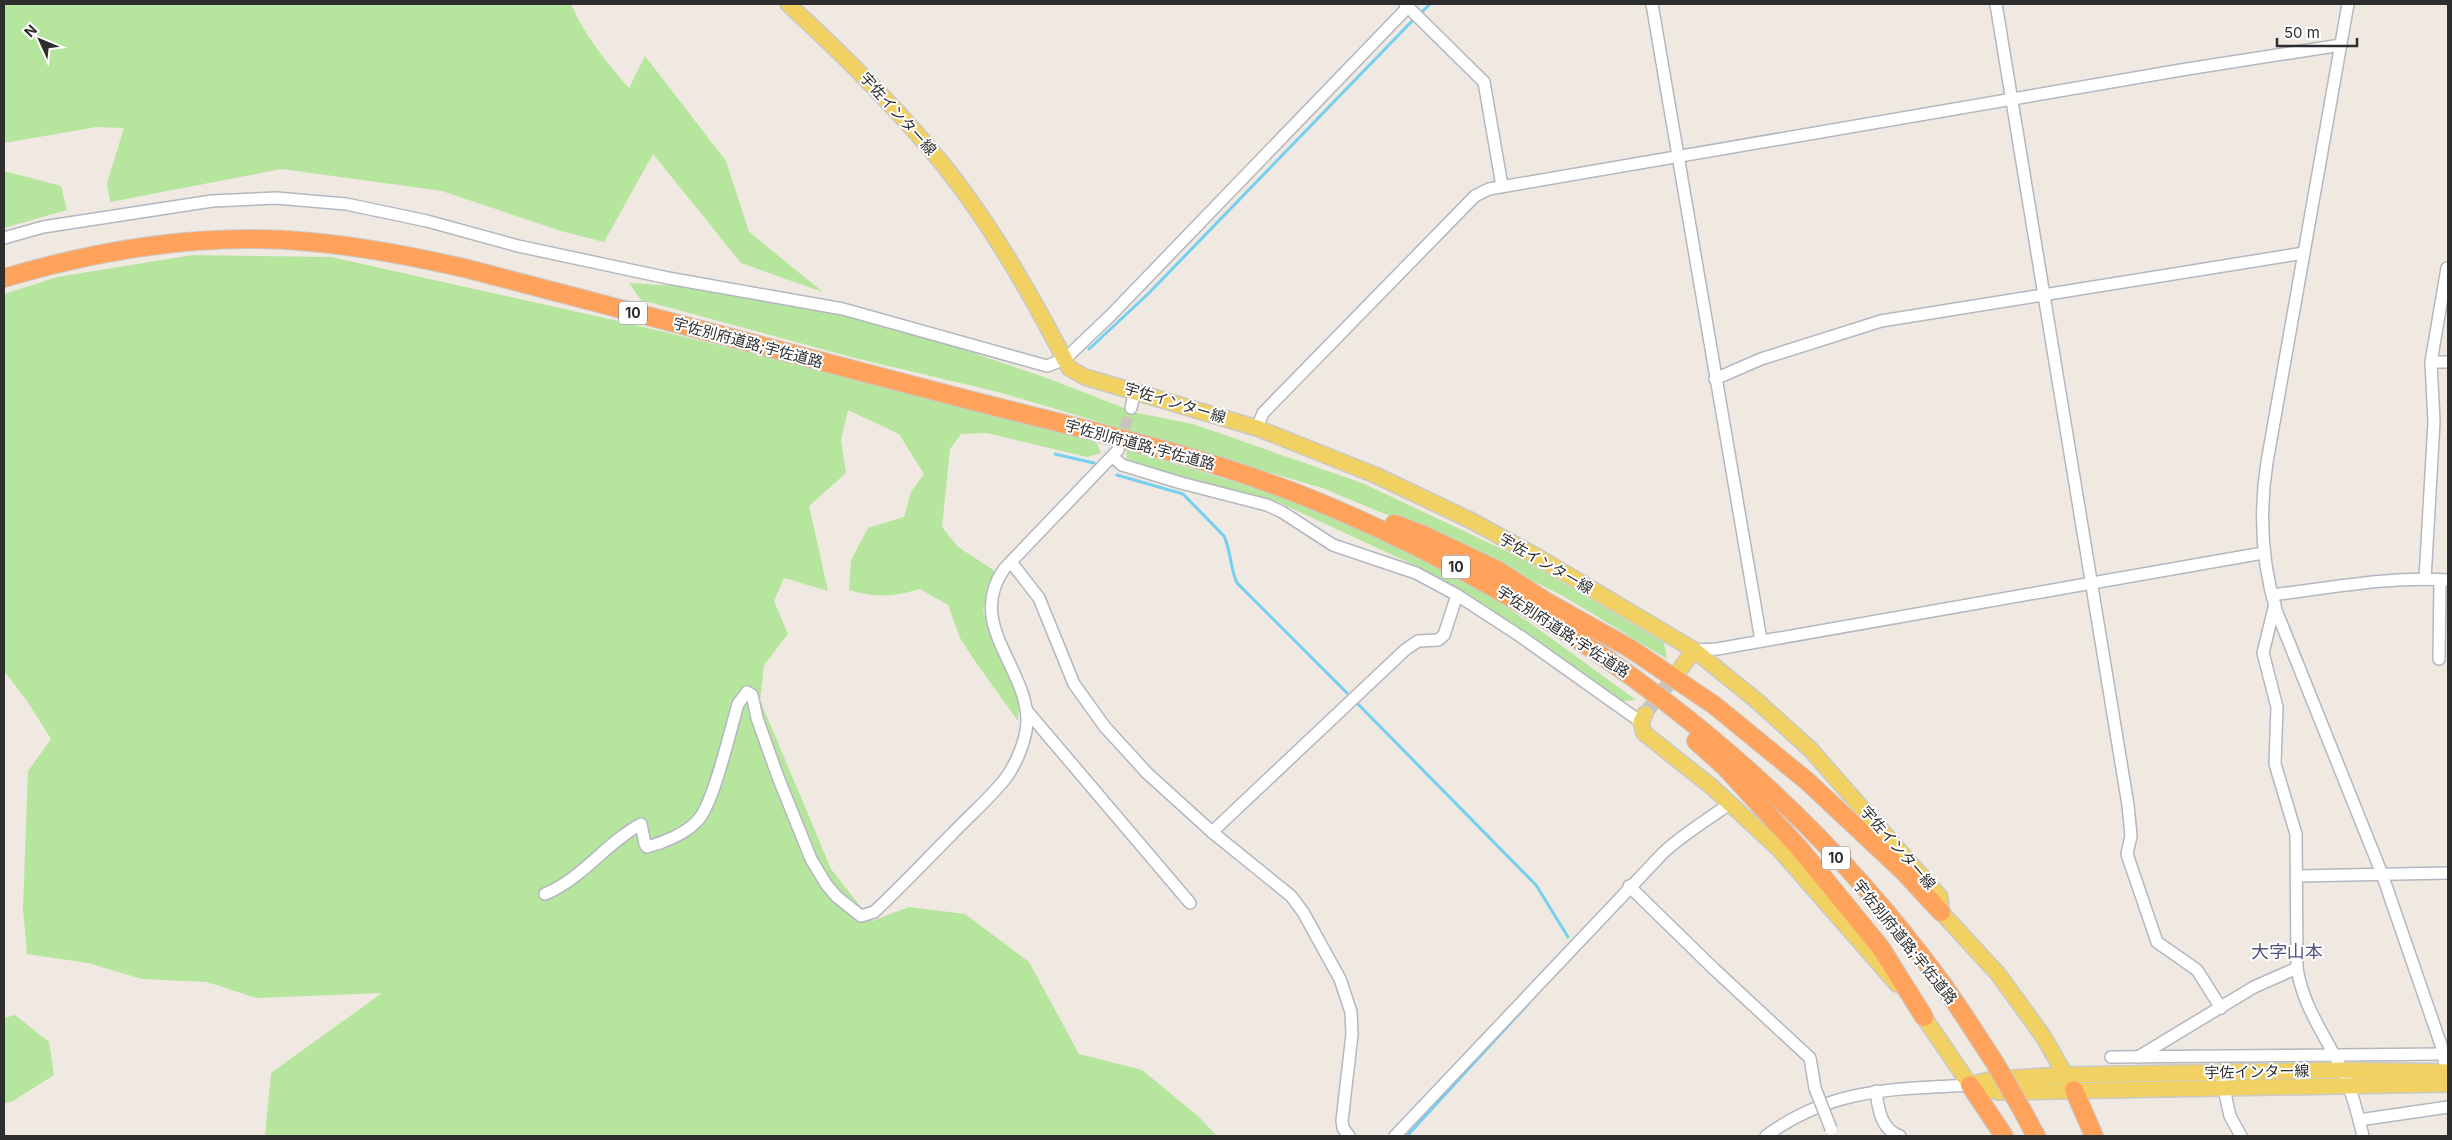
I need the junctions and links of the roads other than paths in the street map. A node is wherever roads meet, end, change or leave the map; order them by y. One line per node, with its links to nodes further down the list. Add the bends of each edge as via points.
1 (788, 4): 15 (main road, 宇佐インター線, via 860,72 932,151 1002,250)
2 (1652, 4): 8 (street)
3 (1996, 4): 7 (street)
4 (2348, 4): 6 (street)
5 (1406, 5): 9 (street, via 1484,82); 15 (street, via 1111,315)
6 (2341, 45): 7 (street); 11 (street)
7 (2011, 99): 8 (street); 14 (street)
8 (1677, 156): 9 (street); 18 (street)
9 (1502, 186): 21 (street, via 1475,196 1263,413)
10 (4, 238): 15 (street, via 43,227 174,206 252,198 300,199 374,209 518,246 668,278 843,309 1047,366)
11 (2304, 253): 14 (street); 23 (street, via 2263,487)
12 (2447, 268): 16 (street)
13 (4, 278): 22 (highway, 宇佐別府道路;宇佐道路 / 10, via 104,254 194,242 310,241 365,248 468,270 1177,453)
14 (2044, 295): 18 (street, via 1875,322 1762,359); 27 (street)
15 (1064, 359): 19 (main road, 宇佐インター線, via 1069,368 1085,378)
16 (2431, 362): 17 (street); 25 (street, via 2434,422)
17 (2448, 362)
18 (1716, 379): 30 (street)
19 (1135, 391): 20 (street); 21 (main road, 宇佐インター線)
20 (1131, 408)
21 (1257, 428): 31 (main road, 宇佐インター線, via 1375,474 1470,520)
22 (1253, 478): 34 (highway, 宇佐別府道路;宇佐道路 / 10, via 1362,520 1463,570 1517,599); 45 (highway, via 1292,486 1421,534 1497,570 1631,649 1714,705 1776,754 1903,871)
23 (2263, 553): 27 (street); 29 (street)
24 (1011, 562): 28 (street, via 1116,454 1122,465 1267,505 1333,544 1416,573); 35 (street, via 993,591 991,615); 38 (street, via 1039,598 1065,665 1086,702 1134,760)
25 (2425, 579): 26 (street); 29 (street)
26 (2444, 580): 32 (street)
27 (2091, 582): 30 (street); 47 (street, via 2129,810 2131,836 2127,854 2157,942 2197,970)
28 (1457, 595): 36 (street); 38 (street, via 1444,635 1438,640 1418,641 1404,650)
29 (2273, 600): 40 (street); 41 (street, via 2263,653 2276,701 2274,755 2296,834)
30 (1760, 640): 31 (street, via 1718,649)
31 (1694, 650): 33 (main road); 45 (main road, 宇佐インター線, via 1810,749 1940,896)
32 (2439, 659)
33 (1680, 668)
34 (1643, 684): 48 (highway, via 1658,708 1724,766 1800,849 1882,948); 69 (highway, 宇佐別府道路;宇佐道路 / 10, bridge, via 1763,782 1837,859 1940,981 1995,1064)
35 (1027, 712): 43 (street, via 1023,743 1005,779 874,912 862,916 852,909 826,884 811,859 757,718 752,695 747,692 738,704 711,794 698,820 660,844 647,847 641,824 562,887); 44 (street)
36 (1643, 718): 37 (main road, via 1644,733)
37 (1729, 804): 42 (street, via 1684,833); 48 (main road, via 1780,850)
38 (1212, 832): 64 (street, via 1291,896 1304,912 1340,979 1351,1012 1352,1034 1342,1121)
39 (2448, 872): 40 (street)
40 (2382, 874): 41 (street); 49 (street)
41 (2297, 876): 46 (street)
42 (1630, 886): 63 (street, bridge, via 1810,1058 1815,1088); 65 (street)
43 (545, 894)
44 (1190, 903)
45 (1941, 912): 57 (main road, 宇佐インター線, via 1998,974 2043,1036)
46 (2296, 968): 47 (street, via 2262,983); 50 (street, via 2302,995)
47 (2221, 1008): 53 (street)
48 (1924, 1016): 58 (main road)
49 (2444, 1054): 50 (street); 55 (street)
50 (2332, 1055): 51 (street); 54 (street)
51 (2222, 1056): 53 (street); 56 (street)
52 (2111, 1057): 53 (street)
53 (2138, 1057)
54 (2342, 1070): 55 (main road, 宇佐インター線); 56 (main road, 宇佐インター線); 59 (street)
55 (2448, 1077): 59 (main road, 宇佐インター線)
56 (2222, 1080): 57 (main road, 宇佐インター線); 59 (main road, 宇佐インター線); 71 (street, via 2230,1116)
57 (2070, 1082): 58 (main road, 宇佐インター線, via 1999,1092); 70 (highway)
58 (1970, 1085): 60 (street); 68 (highway)
59 (2347, 1086): 62 (street)
60 (1876, 1091): 66 (street, via 1826,1103); 67 (street, via 1884,1124)
61 (2448, 1107): 62 (street)
62 (2359, 1120): 72 (street)
63 (1833, 1133)
64 (1349, 1136)
65 (1396, 1136)
66 (1766, 1136)
67 (1900, 1136)
68 (2004, 1136)
69 (2036, 1136)
70 (2094, 1136)
71 (2241, 1136)
72 (2363, 1136)

